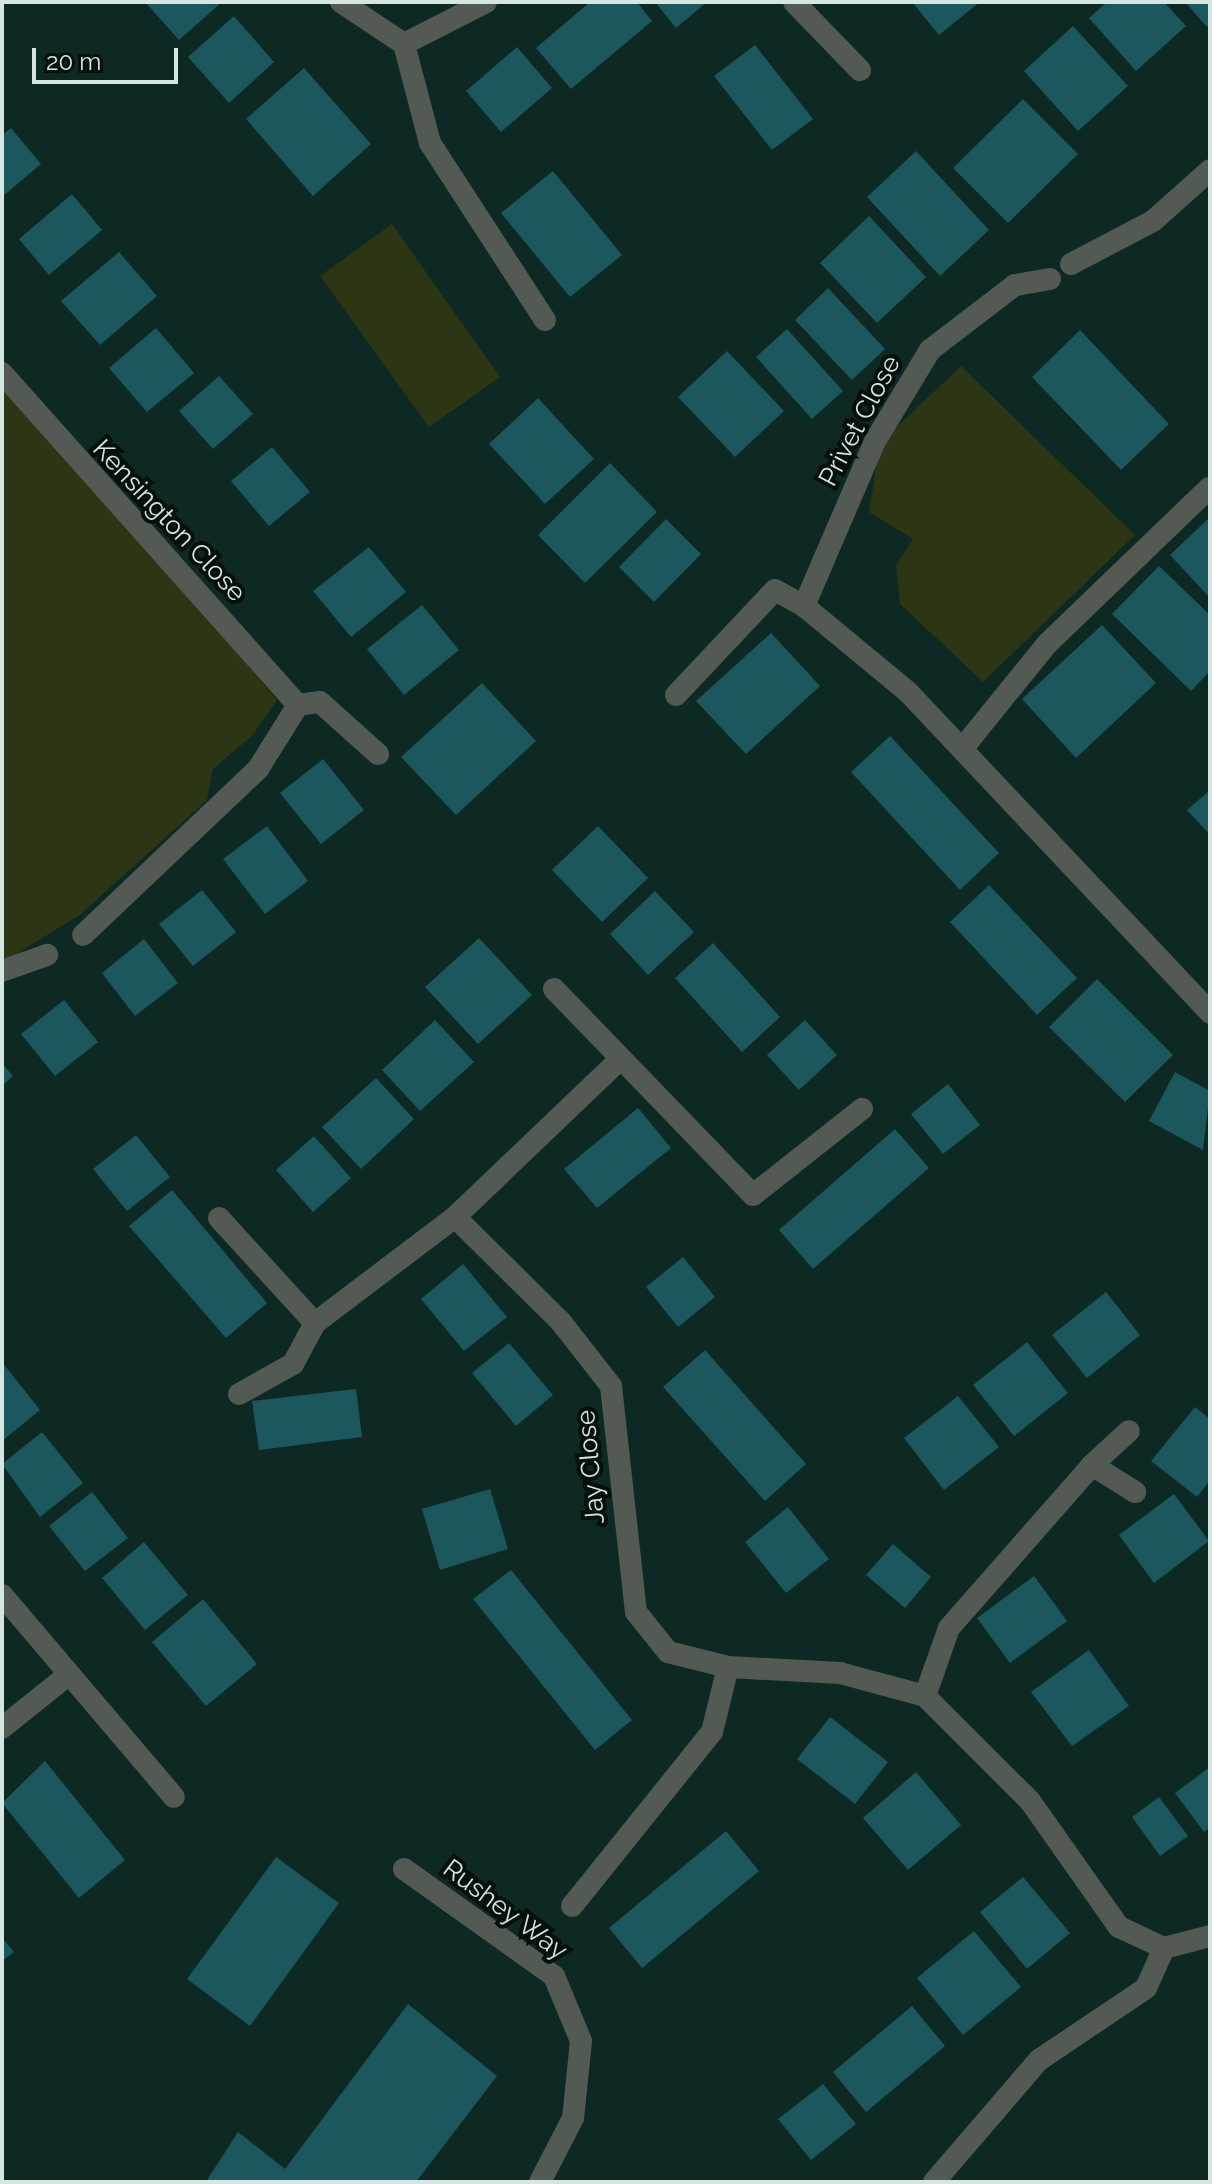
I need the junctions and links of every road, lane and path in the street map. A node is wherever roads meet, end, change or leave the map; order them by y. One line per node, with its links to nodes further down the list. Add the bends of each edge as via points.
1 (341, 2): 4 (street)
2 (486, 2): 4 (street)
3 (794, 2): 5 (street)
4 (404, 44): 9 (street, via 430,143)
5 (860, 70)
6 (1210, 170): 7 (street, via 1153,221)
7 (1071, 264)
8 (1050, 279): 12 (street, Privet Close, via 1015,285 930,350 875,441)
9 (545, 320)
10 (2, 373): 14 (street, Kensington Close)
11 (1209, 488): 15 (street, via 1047,644)
12 (804, 606): 13 (street, via 775,590); 15 (street, via 908,692)
13 (676, 695)
14 (298, 705): 16 (street, via 320,702); 17 (street, via 258,769)
15 (962, 749): 21 (street)
16 (378, 754)
17 (83, 935)
18 (47, 955): 19 (street)
19 (2, 971)
20 (554, 989): 22 (street)
21 (1210, 1013)
22 (618, 1061): 23 (street, via 753,1195); 24 (street)
23 (862, 1109)
24 (455, 1217): 26 (street); 32 (street, Jay Close, via 561,1322 611,1386 636,1612 668,1652)
25 (219, 1218): 26 (street)
26 (315, 1323): 27 (street, via 293,1364)
27 (239, 1394)
28 (1129, 1431): 29 (street)
29 (1092, 1465): 30 (street); 34 (street, via 949,1628)
30 (1135, 1492)
31 (2, 1595): 33 (street)
32 (728, 1667): 34 (street, Jay Close, via 840,1673); 38 (street, via 712,1732)
33 (68, 1675): 35 (street); 36 (street)
34 (925, 1696): 40 (street, Jay Close, via 1030,1801 1119,1927)
35 (2, 1728)
36 (174, 1797)
37 (404, 1869): 41 (street, Rushey Way, via 554,1976 581,2041 573,2118)
38 (572, 1906)
39 (1210, 1936): 40 (street)
40 (1164, 1948): 42 (street, via 1146,1988 1039,2060)
41 (540, 2182)
42 (934, 2182)

